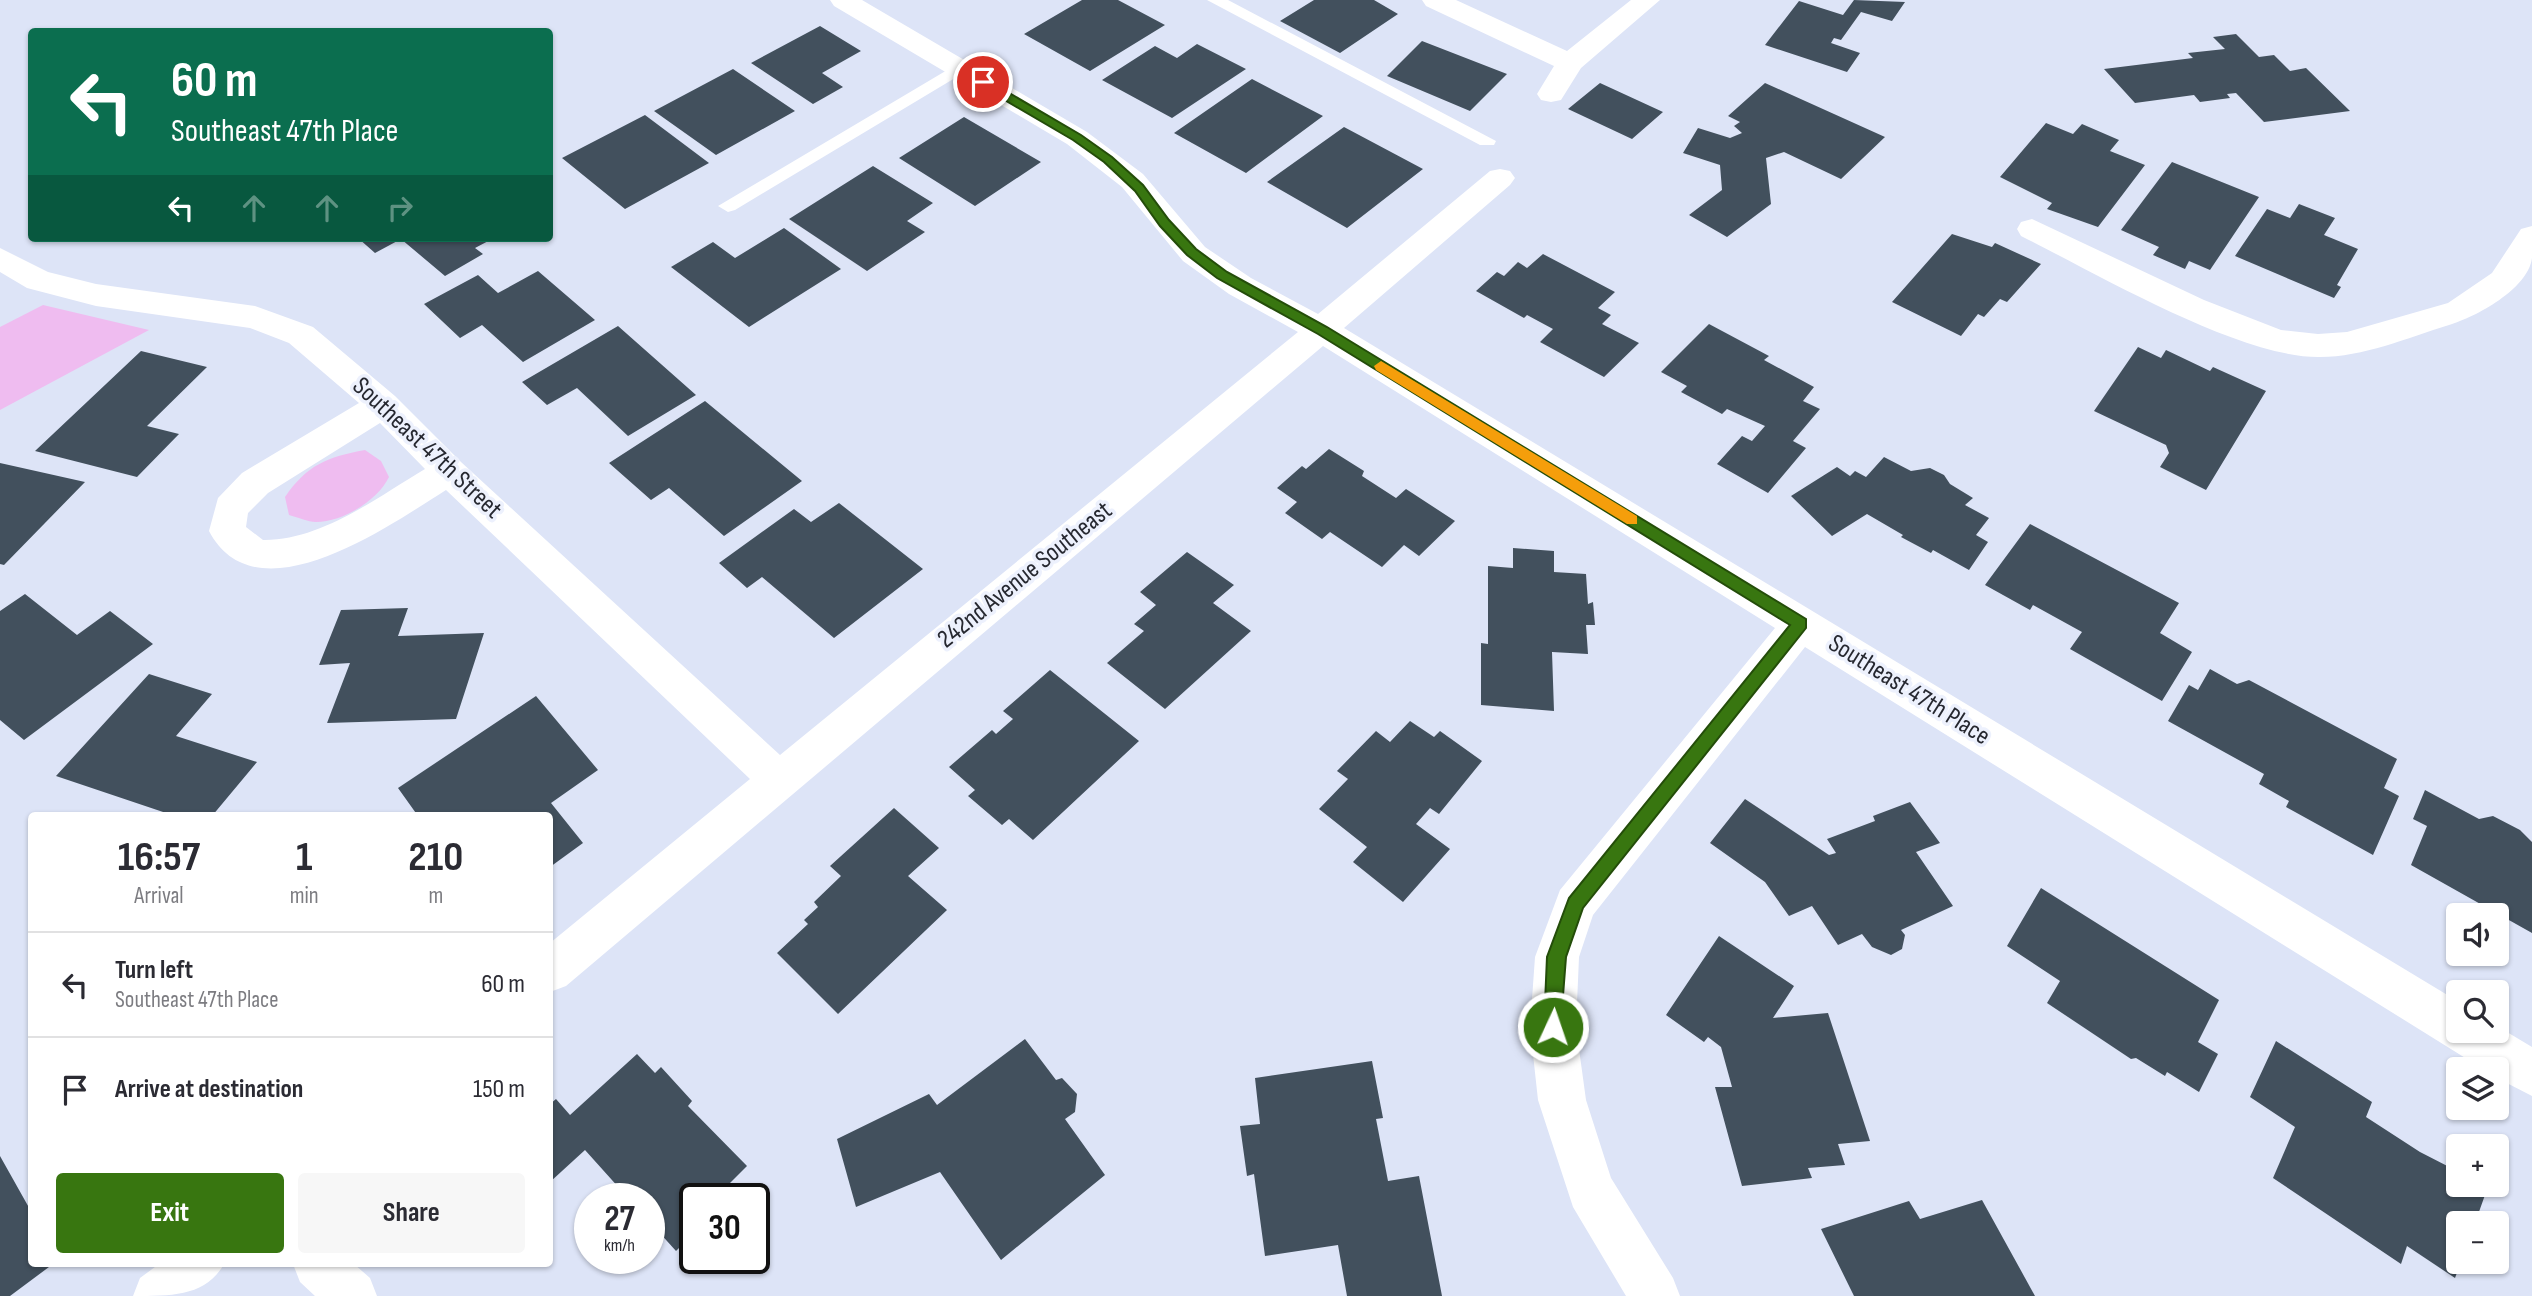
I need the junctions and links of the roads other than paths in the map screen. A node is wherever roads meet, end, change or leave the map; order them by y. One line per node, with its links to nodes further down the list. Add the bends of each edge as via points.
1 (843, 0): 6 (street, Southeast 47th Place)
2 (1215, 0): 8 (lane)
3 (1435, 0): 5 (street)
4 (1647, 0): 5 (street)
5 (1570, 63): 7 (street)
6 (959, 68): 10 (lane); 14 (street, Southeast 47th Place, via 1108,160 1139,188 1192,252 1222,275)
7 (1551, 94)
8 (1488, 141)
9 (1500, 178): 14 (street, 242nd Avenue Southeast)
10 (728, 206)
11 (2032, 229): 12 (street, via 2193,309 2277,341 2318,346 2347,344 2459,311 2503,281)
12 (2532, 236)
13 (0, 258): 15 (street, Southeast 47th Street, via 38,280 96,295 267,321 301,335)
14 (1322, 331): 17 (street, Southeast 47th Place); 18 (street, 242nd Avenue Southeast)
15 (383, 405): 16 (street, Southeast 47th Street); 16 (street, via 255,483 232,508 228,531 244,548 265,556 298,550 358,525)
16 (449, 471): 18 (street, Southeast 47th Street)
17 (1801, 624): 20 (street, Southeast 47th Place); 27 (street, via 1575,904 1556,957 1553,1027 1562,1100 1590,1190)
18 (778, 779): 19 (street, 242nd Avenue Southeast)
19 (553, 968)
20 (2446, 1020)
21 (2483, 1043): 22 (street)
22 (2532, 1073)
23 (195, 1267): 25 (street)
24 (321, 1267): 26 (street)
25 (158, 1296)
26 (352, 1296)
27 (1655, 1296)

